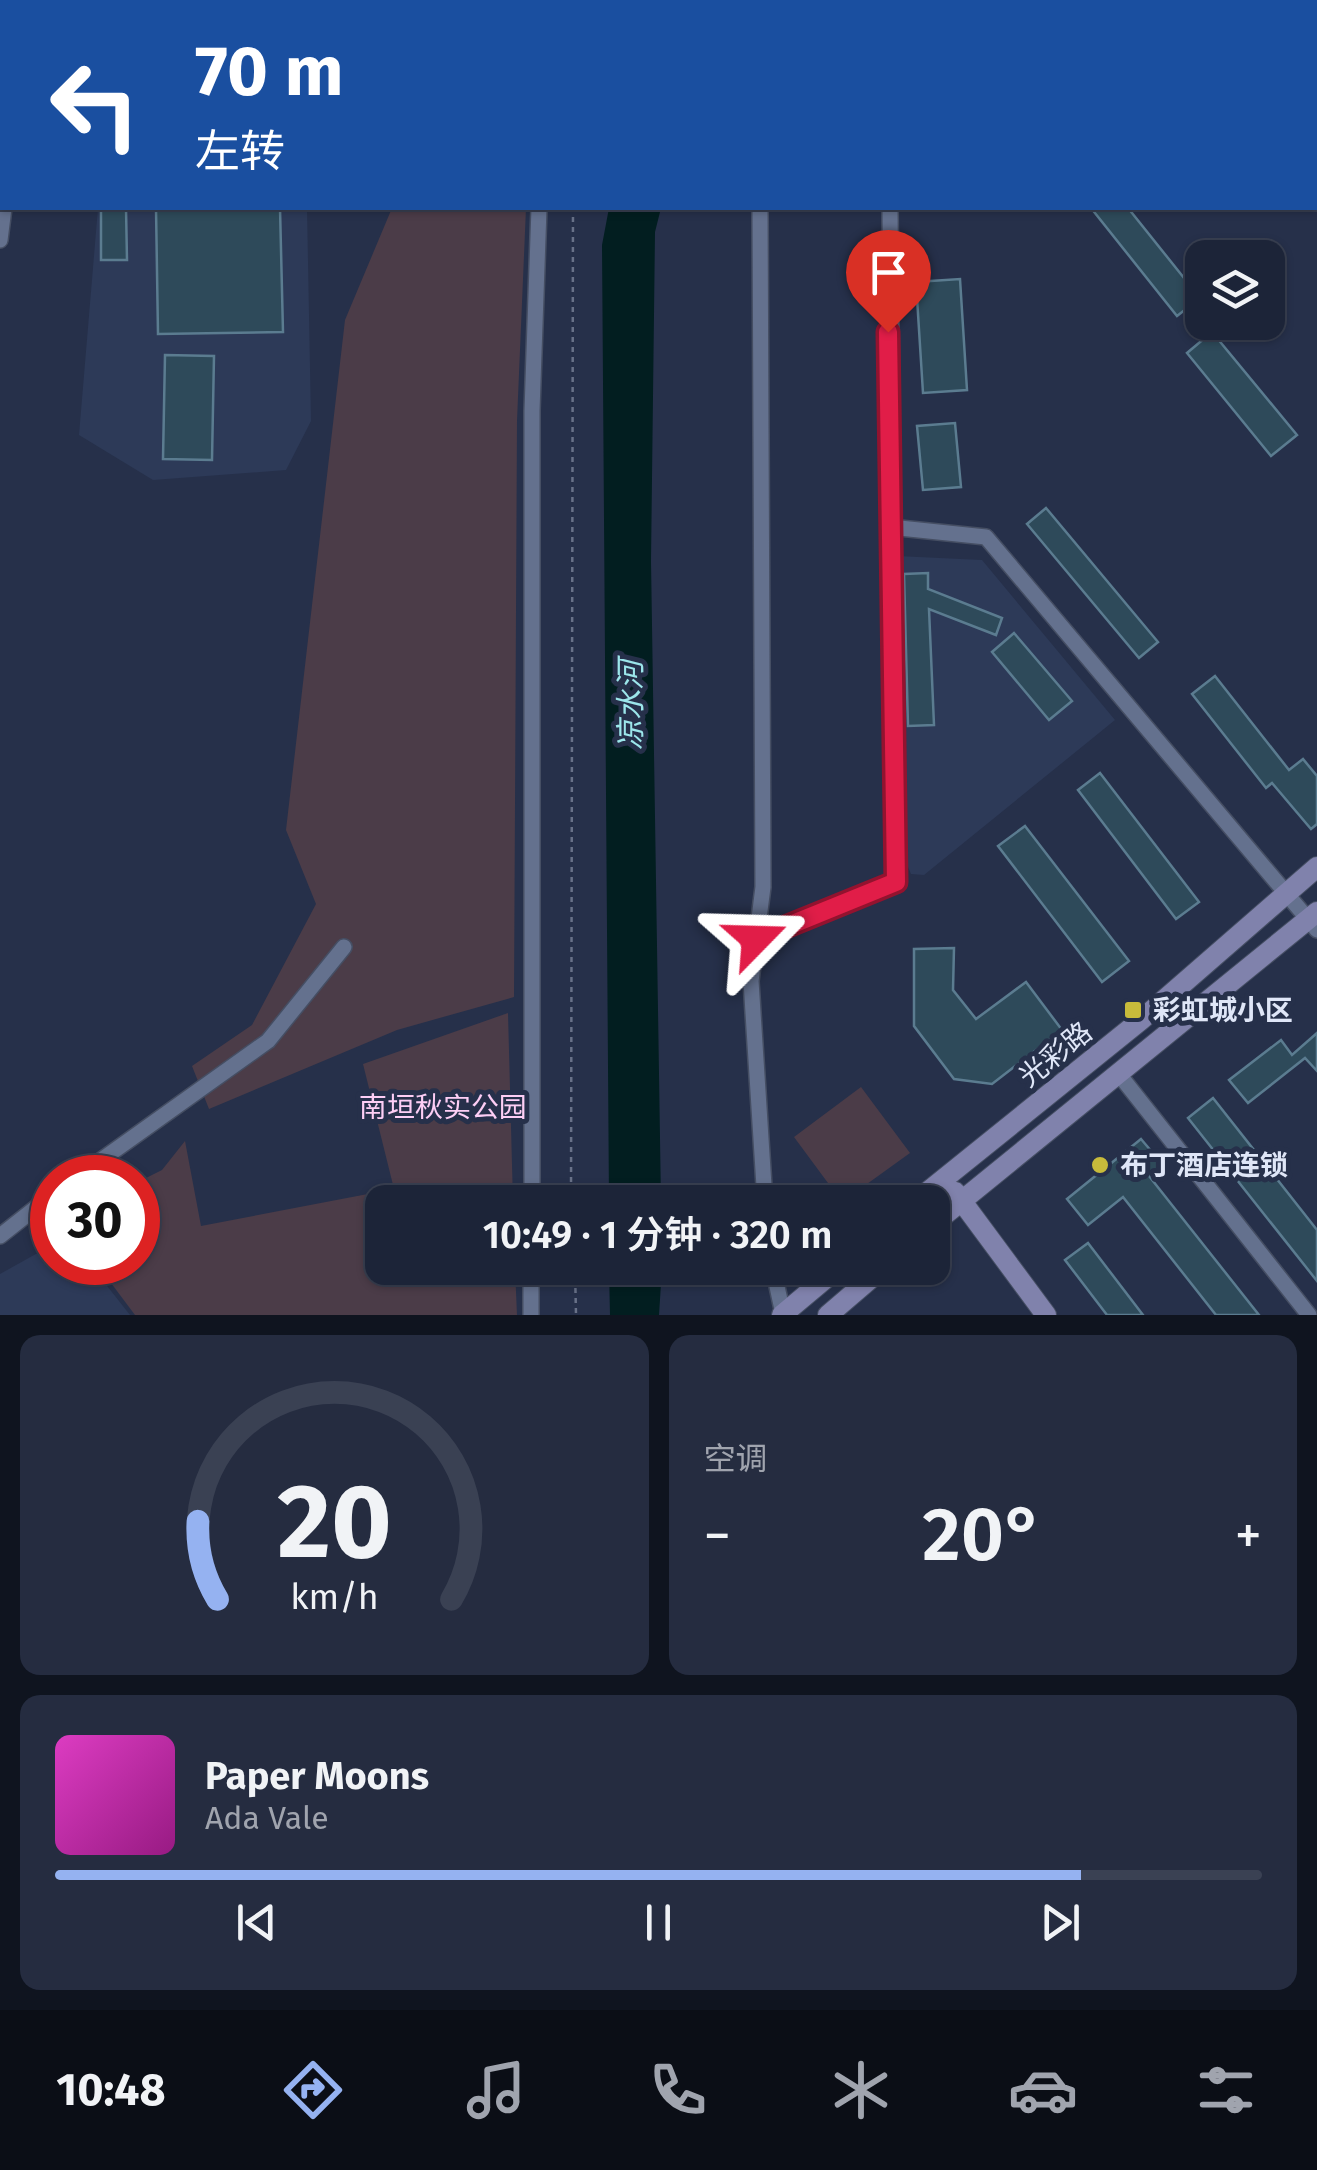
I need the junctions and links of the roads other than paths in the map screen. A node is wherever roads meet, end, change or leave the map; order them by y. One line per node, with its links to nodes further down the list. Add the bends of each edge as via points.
1 (4, 210): 5 (street)
2 (539, 210): 15 (street, via 532,412)
3 (760, 210): 10 (street, via 763,887)
4 (890, 210): 6 (street)
5 (0, 240)
6 (890, 527): 8 (street, via 986,538); 10 (street, via 896,882)
7 (1317, 867): 8 (main road, 光彩路)
8 (1285, 892): 9 (street); 14 (main road, 光彩路, via 1141,1020)
9 (1314, 920): 12 (main road, 光彩路)
10 (756, 939): 16 (street, via 750,982)
11 (344, 947): 13 (street, via 268,1041)
12 (1118, 1073): 18 (main road, 光彩路); 30 (street)
13 (108, 1155)
14 (944, 1178): 17 (main road, 光彩路); 18 (main road)
15 (532, 1185)
16 (765, 1185)
17 (936, 1185)
18 (961, 1200): 19 (main road, 光彩路); 29 (main road)
19 (950, 1209)
20 (30, 1212): 21 (street)
21 (0, 1236)
22 (531, 1285): 27 (street)
23 (776, 1285): 26 (street)
24 (818, 1285): 26 (main road)
25 (863, 1285): 28 (main road)
26 (783, 1314)
27 (531, 1315)
28 (828, 1315)
29 (1046, 1315)
30 (1309, 1315)

